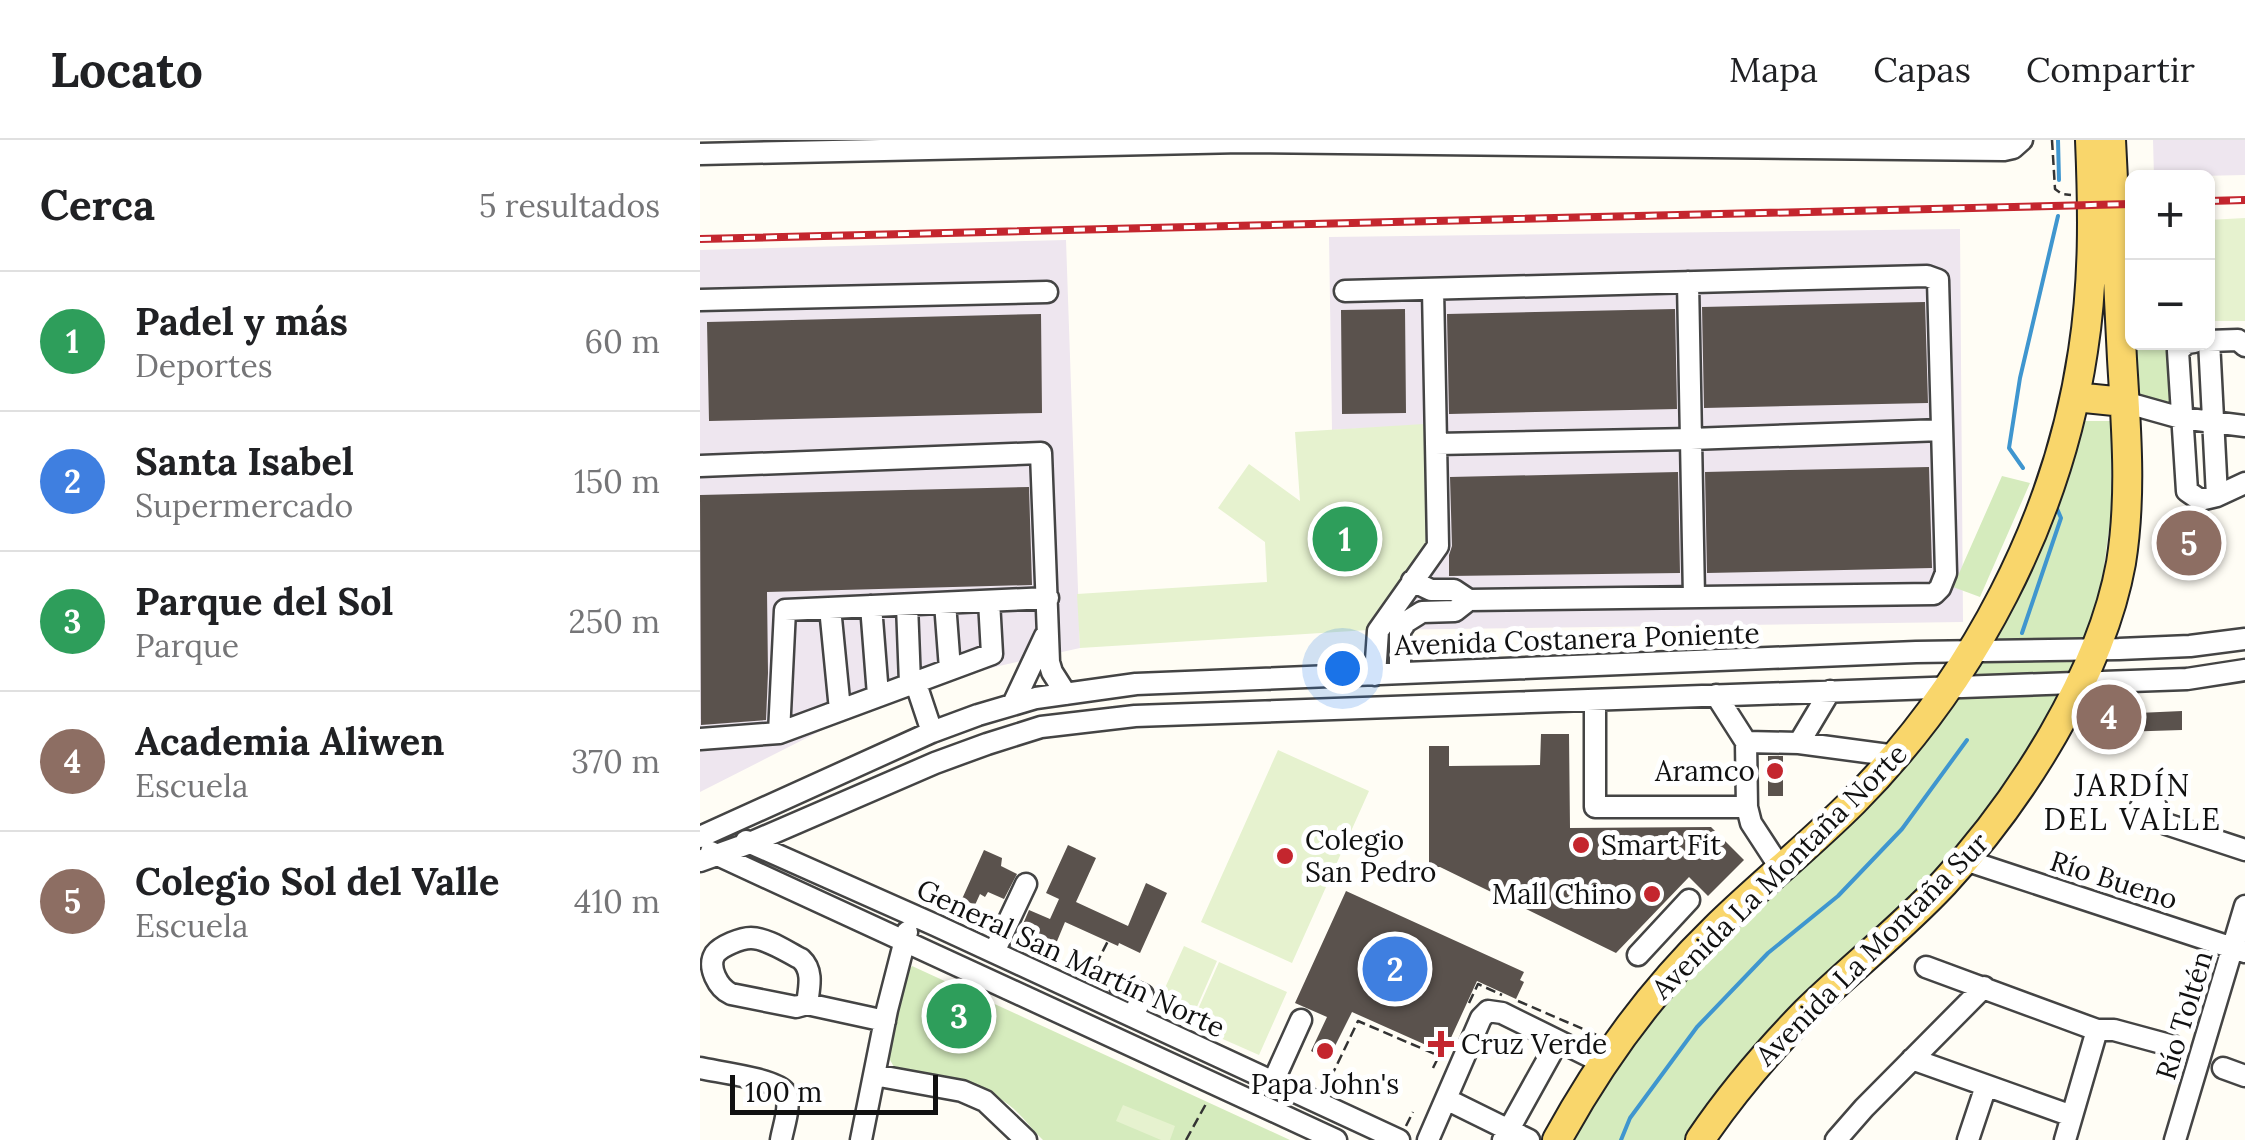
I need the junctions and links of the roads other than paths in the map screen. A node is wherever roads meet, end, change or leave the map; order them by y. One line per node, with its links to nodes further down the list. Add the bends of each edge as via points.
1 (2090, 140): 16 (main road, Avenida La Montaña Norte, via 2089,304)
2 (2112, 140): 17 (main road, Avenida La Montaña Sur)
3 (1242, 141): 4 (street, via 2004,150); 5 (street)
4 (2021, 141)
5 (932, 144): 6 (street)
6 (705, 151)
7 (1688, 282): 8 (street); 21 (street, via 1936,278); 22 (street)
8 (1433, 288): 9 (street); 23 (street)
9 (1344, 290)
10 (1046, 292): 11 (street)
11 (700, 300)
12 (2215, 341): 13 (street)
13 (2245, 346)
14 (2179, 350): 18 (street)
15 (2209, 350): 19 (street)
16 (2075, 397): 17 (main road); 40 (main road, Avenida La Montaña Norte, via 2034,527)
17 (2124, 402): 18 (street); 39 (main road, Avenida La Montaña Sur, via 2125,532)
18 (2181, 418): 19 (street); 27 (street, via 2187,491 2200,500)
19 (2213, 422): 20 (street); 27 (street)
20 (2245, 426)
21 (1942, 430): 22 (street); 30 (street, via 1946,573 1934,594)
22 (1691, 439): 23 (street); 30 (street)
23 (1436, 444): 28 (street, via 1438,546)
24 (700, 453): 25 (street)
25 (700, 466): 29 (street, via 1041,453)
26 (2245, 483): 27 (street)
27 (2217, 496)
28 (1412, 581): 31 (street); 43 (street, via 1378,631)
29 (1048, 598): 32 (street); 37 (street)
30 (1694, 598): 31 (street)
31 (1469, 600): 44 (street, via 1406,622 1400,630)
32 (989, 601): 33 (street); 41 (street, via 992,654)
33 (945, 603): 34 (street); 41 (street)
34 (906, 604): 35 (street); 45 (street)
35 (871, 606): 36 (street); 50 (street)
36 (830, 608): 54 (street); 56 (street, via 785,610)
37 (1048, 630): 49 (street, via 1052,672); 53 (street)
38 (2245, 642): 39 (street, Avenida Costanera Poniente)
39 (2095, 650): 40 (street, Avenida Costanera Poniente); 46 (main road, Avenida La Montaña Sur)
40 (1969, 653): 44 (street, Avenida Costanera Poniente); 47 (main road, Avenida La Montaña Norte)
41 (950, 669): 45 (street)
42 (2245, 670): 46 (street)
43 (1375, 674): 44 (street, Avenida Costanera Poniente); 49 (street, Avenida Costanera Poniente, via 1136,684)
44 (1400, 674)
45 (913, 682): 50 (street); 55 (street)
46 (2079, 683): 47 (street); 69 (main road, Avenida La Montaña Sur, via 2022,786)
47 (1948, 686): 48 (street); 60 (main road, Avenida La Montaña Norte)
48 (1830, 691): 51 (street); 59 (street)
49 (1066, 694): 53 (street, Avenida Costanera Poniente)
50 (878, 695): 54 (street)
51 (1716, 695): 52 (street); 58 (street)
52 (1595, 700): 62 (street, via 1595,807); 63 (street, via 1136,716 1041,727)
53 (1012, 704): 55 (street, Avenida Costanera Poniente)
54 (840, 710): 56 (street)
55 (932, 732): 61 (street, Avenida Costanera Poniente)
56 (778, 733): 57 (street)
57 (700, 739)
58 (1746, 742): 59 (street); 62 (street)
59 (1799, 743): 60 (street)
60 (1896, 756): 70 (main road, Avenida La Montaña Norte)
61 (807, 789): 63 (street, via 801,806); 65 (street, Avenida Costanera Poniente)
62 (1746, 808): 70 (street)
63 (819, 813): 66 (street)
64 (2155, 816): 67 (street)
65 (710, 833): 66 (street, General San Martín Norte)
66 (750, 843): 68 (street); 74 (street, General San Martín Norte)
67 (2245, 850)
68 (706, 854): 76 (street, General San Martín Norte)
69 (1965, 860): 77 (street, Río Bueno); 110 (main road, Avenida La Montaña Sur, via 1789,1031)
70 (1781, 869): 79 (main road, Avenida La Montaña Norte)
71 (1026, 884): 78 (street)
72 (1689, 900): 75 (street)
73 (2245, 906): 77 (street, Río Toltén)
74 (913, 915): 76 (street); 78 (street, General San Martín Norte)
75 (1662, 929): 79 (street); 80 (street)
76 (904, 940): 87 (street); 106 (street, General San Martín Norte)
77 (2239, 950): 114 (street, Río Toltén)
78 (994, 952): 85 (street, General San Martín Norte)
79 (1690, 955): 92 (main road, Avenida La Montaña Norte)
80 (1638, 956)
81 (1926, 967): 83 (street)
82 (1119, 984): 85 (street, via 1142,994)
83 (1984, 987): 88 (street); 91 (street)
84 (807, 1004): 84 (street, via 810,973 802,959 755,938 715,955 722,990); 87 (street)
85 (1132, 1016): 97 (street, General San Martín Norte)
86 (1301, 1020): 97 (street)
87 (884, 1021): 95 (street)
88 (2097, 1030): 90 (street); 100 (street)
89 (1558, 1041): 92 (street); 99 (street, via 1488,1010); 102 (street)
90 (2174, 1046)
91 (1912, 1059): 98 (street); 111 (street)
92 (1603, 1063): 109 (main road, Avenida La Montaña Norte)
93 (700, 1068): 104 (street, via 785,1092)
94 (2223, 1068): 96 (street)
95 (874, 1075): 103 (street, via 986,1101); 105 (street)
96 (2245, 1076)
97 (1273, 1082): 101 (street, General San Martín Norte)
98 (1986, 1086): 100 (street); 112 (street)
99 (1446, 1099): 102 (street); 107 (street)
100 (2072, 1116): 113 (street)
101 (1402, 1134)
102 (1506, 1135): 108 (street)
103 (1020, 1138)
104 (780, 1140)
105 (861, 1140)
106 (1336, 1140)
107 (1428, 1140)
108 (1529, 1140)
109 (1558, 1140)
110 (1700, 1140)
111 (1836, 1140)
112 (1968, 1140)
113 (2064, 1140)
114 (2175, 1140)

